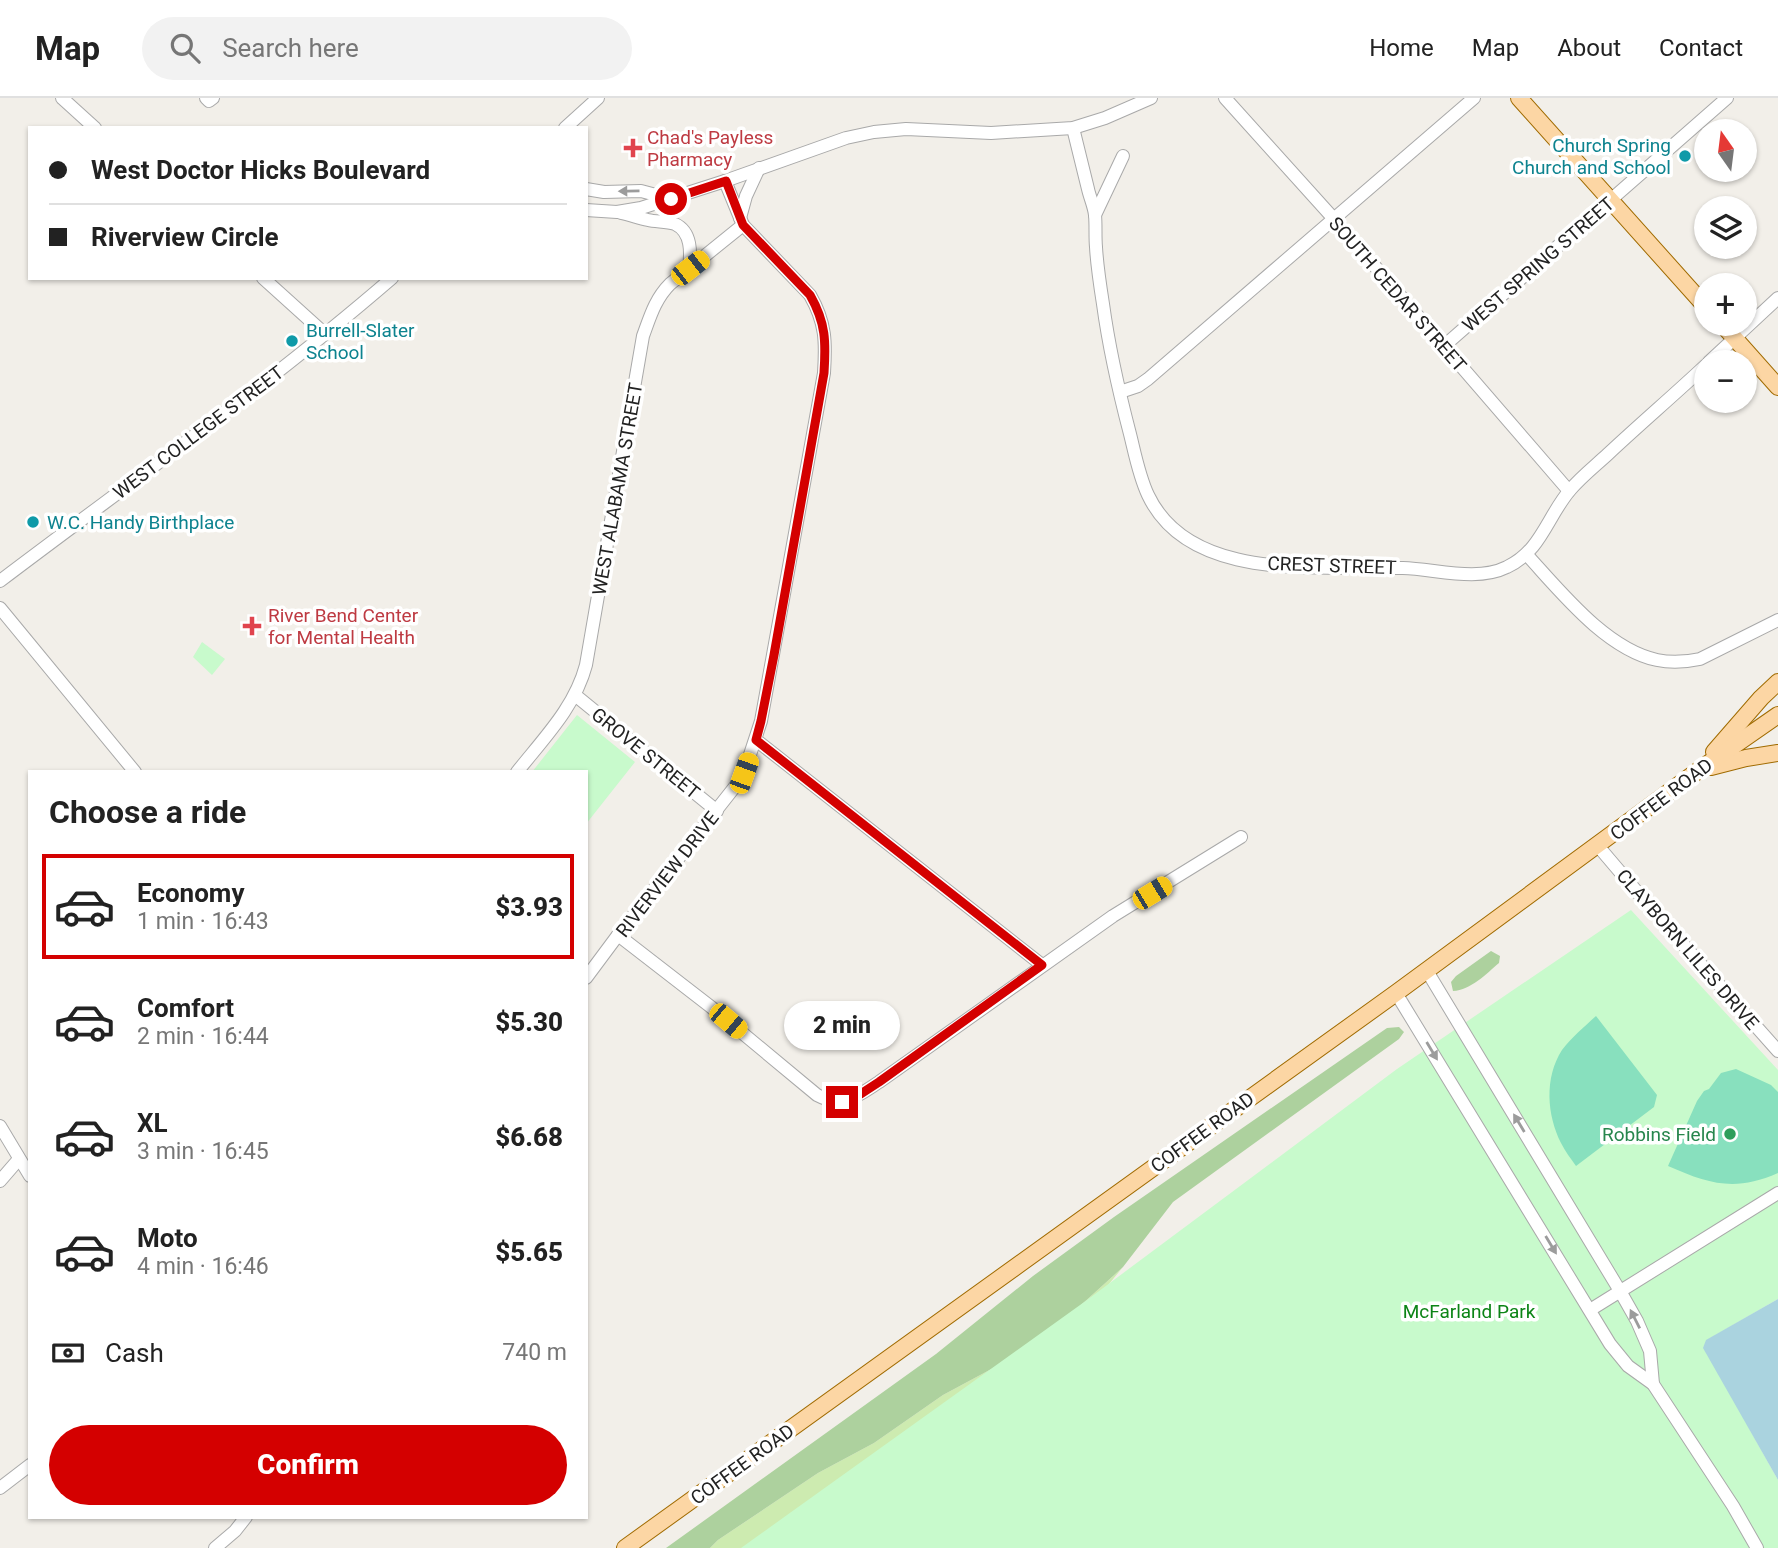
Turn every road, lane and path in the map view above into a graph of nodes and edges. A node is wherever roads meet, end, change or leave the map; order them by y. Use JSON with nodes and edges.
{"nodes":[{"id":1,"x":62,"y":98,"type":"edge"},
{"id":2,"x":598,"y":98,"type":"edge"},
{"id":3,"x":1151,"y":98,"type":"edge"},
{"id":4,"x":1226,"y":98,"type":"edge"},
{"id":5,"x":1474,"y":98,"type":"edge"},
{"id":6,"x":1519,"y":98,"type":"edge"},
{"id":7,"x":1727,"y":98,"type":"edge"},
{"id":8,"x":93,"y":126,"type":"edge"},
{"id":9,"x":567,"y":126,"type":"edge"},
{"id":10,"x":1073,"y":128,"type":"junction"},
{"id":11,"x":1123,"y":156,"type":"dead end"},
{"id":12,"x":760,"y":169,"type":"junction"},
{"id":13,"x":726,"y":181,"type":"junction"},
{"id":14,"x":588,"y":189,"type":"edge"},
{"id":15,"x":671,"y":199,"type":"junction"},
{"id":16,"x":1611,"y":200,"type":"junction"},
{"id":17,"x":588,"y":210,"type":"edge"},
{"id":18,"x":617,"y":212,"type":"junction"},
{"id":19,"x":1095,"y":215,"type":"junction"},
{"id":20,"x":1334,"y":219,"type":"junction"},
{"id":21,"x":741,"y":222,"type":"junction"},
{"id":22,"x":690,"y":268,"type":"junction"},
{"id":23,"x":265,"y":280,"type":"edge"},
{"id":24,"x":390,"y":280,"type":"edge"},
{"id":25,"x":1694,"y":293,"type":"edge"},
{"id":26,"x":1778,"y":298,"type":"edge"},
{"id":27,"x":325,"y":334,"type":"junction"},
{"id":28,"x":1732,"y":336,"type":"edge"},
{"id":29,"x":1735,"y":339,"type":"junction"},
{"id":30,"x":1444,"y":346,"type":"junction"},
{"id":31,"x":1723,"y":350,"type":"edge"},
{"id":32,"x":1694,"y":376,"type":"edge"},
{"id":33,"x":1778,"y":387,"type":"edge"},
{"id":34,"x":1120,"y":392,"type":"junction"},
{"id":35,"x":1569,"y":491,"type":"junction"},
{"id":36,"x":1527,"y":555,"type":"junction"},
{"id":37,"x":0,"y":581,"type":"edge"},
{"id":38,"x":0,"y":608,"type":"edge"},
{"id":39,"x":1778,"y":620,"type":"edge"},
{"id":40,"x":1778,"y":682,"type":"edge"},
{"id":41,"x":575,"y":695,"type":"junction"},
{"id":42,"x":1778,"y":715,"type":"edge"},
{"id":43,"x":756,"y":740,"type":"junction"},
{"id":44,"x":1778,"y":753,"type":"edge"},
{"id":45,"x":133,"y":770,"type":"edge"},
{"id":46,"x":519,"y":770,"type":"edge"},
{"id":47,"x":1699,"y":770,"type":"junction"},
{"id":48,"x":717,"y":811,"type":"junction"},
{"id":49,"x":1241,"y":837,"type":"dead end"},
{"id":50,"x":1598,"y":846,"type":"junction"},
{"id":51,"x":618,"y":935,"type":"junction"},
{"id":52,"x":1042,"y":965,"type":"junction"},
{"id":53,"x":1427,"y":971,"type":"junction"},
{"id":54,"x":588,"y":975,"type":"edge"},
{"id":55,"x":1396,"y":993,"type":"junction"},
{"id":56,"x":1778,"y":1051,"type":"edge"},
{"id":57,"x":0,"y":1126,"type":"edge"},
{"id":58,"x":19,"y":1159,"type":"junction"},
{"id":59,"x":28,"y":1173,"type":"edge"},
{"id":60,"x":0,"y":1181,"type":"edge"},
{"id":61,"x":1778,"y":1193,"type":"edge"},
{"id":62,"x":1620,"y":1291,"type":"junction"},
{"id":63,"x":1590,"y":1310,"type":"junction"},
{"id":64,"x":1653,"y":1384,"type":"junction"},
{"id":65,"x":28,"y":1467,"type":"edge"},
{"id":66,"x":0,"y":1488,"type":"edge"},
{"id":67,"x":244,"y":1519,"type":"edge"},
{"id":68,"x":215,"y":1548,"type":"edge"},
{"id":69,"x":625,"y":1548,"type":"edge"},
{"id":70,"x":1757,"y":1548,"type":"edge"}],
"edges":[{"from":1,"to":8,"type":"street"},
{"from":2,"to":9,"type":"street"},
{"from":3,"to":10,"type":"street"},
{"from":4,"to":20,"type":"street","name":"SOUTH CEDAR STREET"},
{"from":5,"to":20,"type":"street"},
{"from":6,"to":16,"type":"main road"},
{"from":7,"to":16,"type":"street","name":"WEST SPRING STREET"},
{"from":10,"to":12,"type":"street"},
{"from":10,"to":19,"type":"street","name":"CREST STREET"},
{"from":11,"to":19,"type":"street"},
{"from":12,"to":13,"type":"street"},
{"from":12,"to":21,"type":"street"},
{"from":13,"to":15,"type":"street"},
{"from":13,"to":21,"type":"street","name":"RIVERVIEW DRIVE"},
{"from":15,"to":14,"type":"street","one_way":true},
{"from":15,"to":18,"type":"street"},
{"from":16,"to":25,"type":"main road"},
{"from":16,"to":30,"type":"street","name":"WEST SPRING STREET"},
{"from":17,"to":18,"type":"street"},
{"from":18,"to":22,"type":"street"},
{"from":19,"to":34,"type":"street","name":"CREST STREET"},
{"from":20,"to":30,"type":"street","name":"SOUTH CEDAR STREET"},
{"from":20,"to":34,"type":"street"},
{"from":21,"to":22,"type":"street","name":"WEST ALABAMA STREET"},
{"from":21,"to":43,"type":"street","name":"RIVERVIEW DRIVE"},
{"from":22,"to":41,"type":"street","name":"WEST ALABAMA STREET"},
{"from":23,"to":27,"type":"street"},
{"from":24,"to":27,"type":"street","name":"WEST COLLEGE STREET"},
{"from":26,"to":29,"type":"street"},
{"from":27,"to":37,"type":"street","name":"WEST COLLEGE STREET"},
{"from":28,"to":29,"type":"main road"},
{"from":29,"to":31,"type":"street"},
{"from":29,"to":33,"type":"main road"},
{"from":30,"to":35,"type":"street","name":"SOUTH CEDAR STREET"},
{"from":32,"to":35,"type":"street"},
{"from":34,"to":36,"type":"street","name":"CREST STREET"},
{"from":35,"to":36,"type":"street"},
{"from":36,"to":39,"type":"street"},
{"from":38,"to":45,"type":"street"},
{"from":40,"to":47,"type":"main road"},
{"from":41,"to":46,"type":"street","name":"WEST ALABAMA STREET"},
{"from":41,"to":48,"type":"street","name":"GROVE STREET"},
{"from":42,"to":47,"type":"main road","name":"COFFEE ROAD"},
{"from":43,"to":48,"type":"street","name":"RIVERVIEW DRIVE"},
{"from":43,"to":52,"type":"street"},
{"from":44,"to":47,"type":"main road"},
{"from":47,"to":50,"type":"main road","name":"COFFEE ROAD"},
{"from":48,"to":51,"type":"street","name":"RIVERVIEW DRIVE"},
{"from":49,"to":52,"type":"street"},
{"from":50,"to":53,"type":"main road","name":"COFFEE ROAD"},
{"from":50,"to":56,"type":"street","name":"CLAYBORN LILES DRIVE"},
{"from":51,"to":52,"type":"street"},
{"from":51,"to":54,"type":"street","name":"RIVERVIEW DRIVE"},
{"from":53,"to":55,"type":"main road","name":"COFFEE ROAD"},
{"from":62,"to":53,"type":"street","one_way":true},
{"from":55,"to":63,"type":"street","one_way":true},
{"from":55,"to":69,"type":"main road","name":"COFFEE ROAD"},
{"from":57,"to":58,"type":"street"},
{"from":58,"to":59,"type":"street"},
{"from":58,"to":60,"type":"street"},
{"from":61,"to":62,"type":"street"},
{"from":62,"to":63,"type":"street"},
{"from":64,"to":62,"type":"street","one_way":true},
{"from":63,"to":64,"type":"street"},
{"from":64,"to":70,"type":"street"},
{"from":65,"to":66,"type":"street"},
{"from":67,"to":68,"type":"street"}]}
